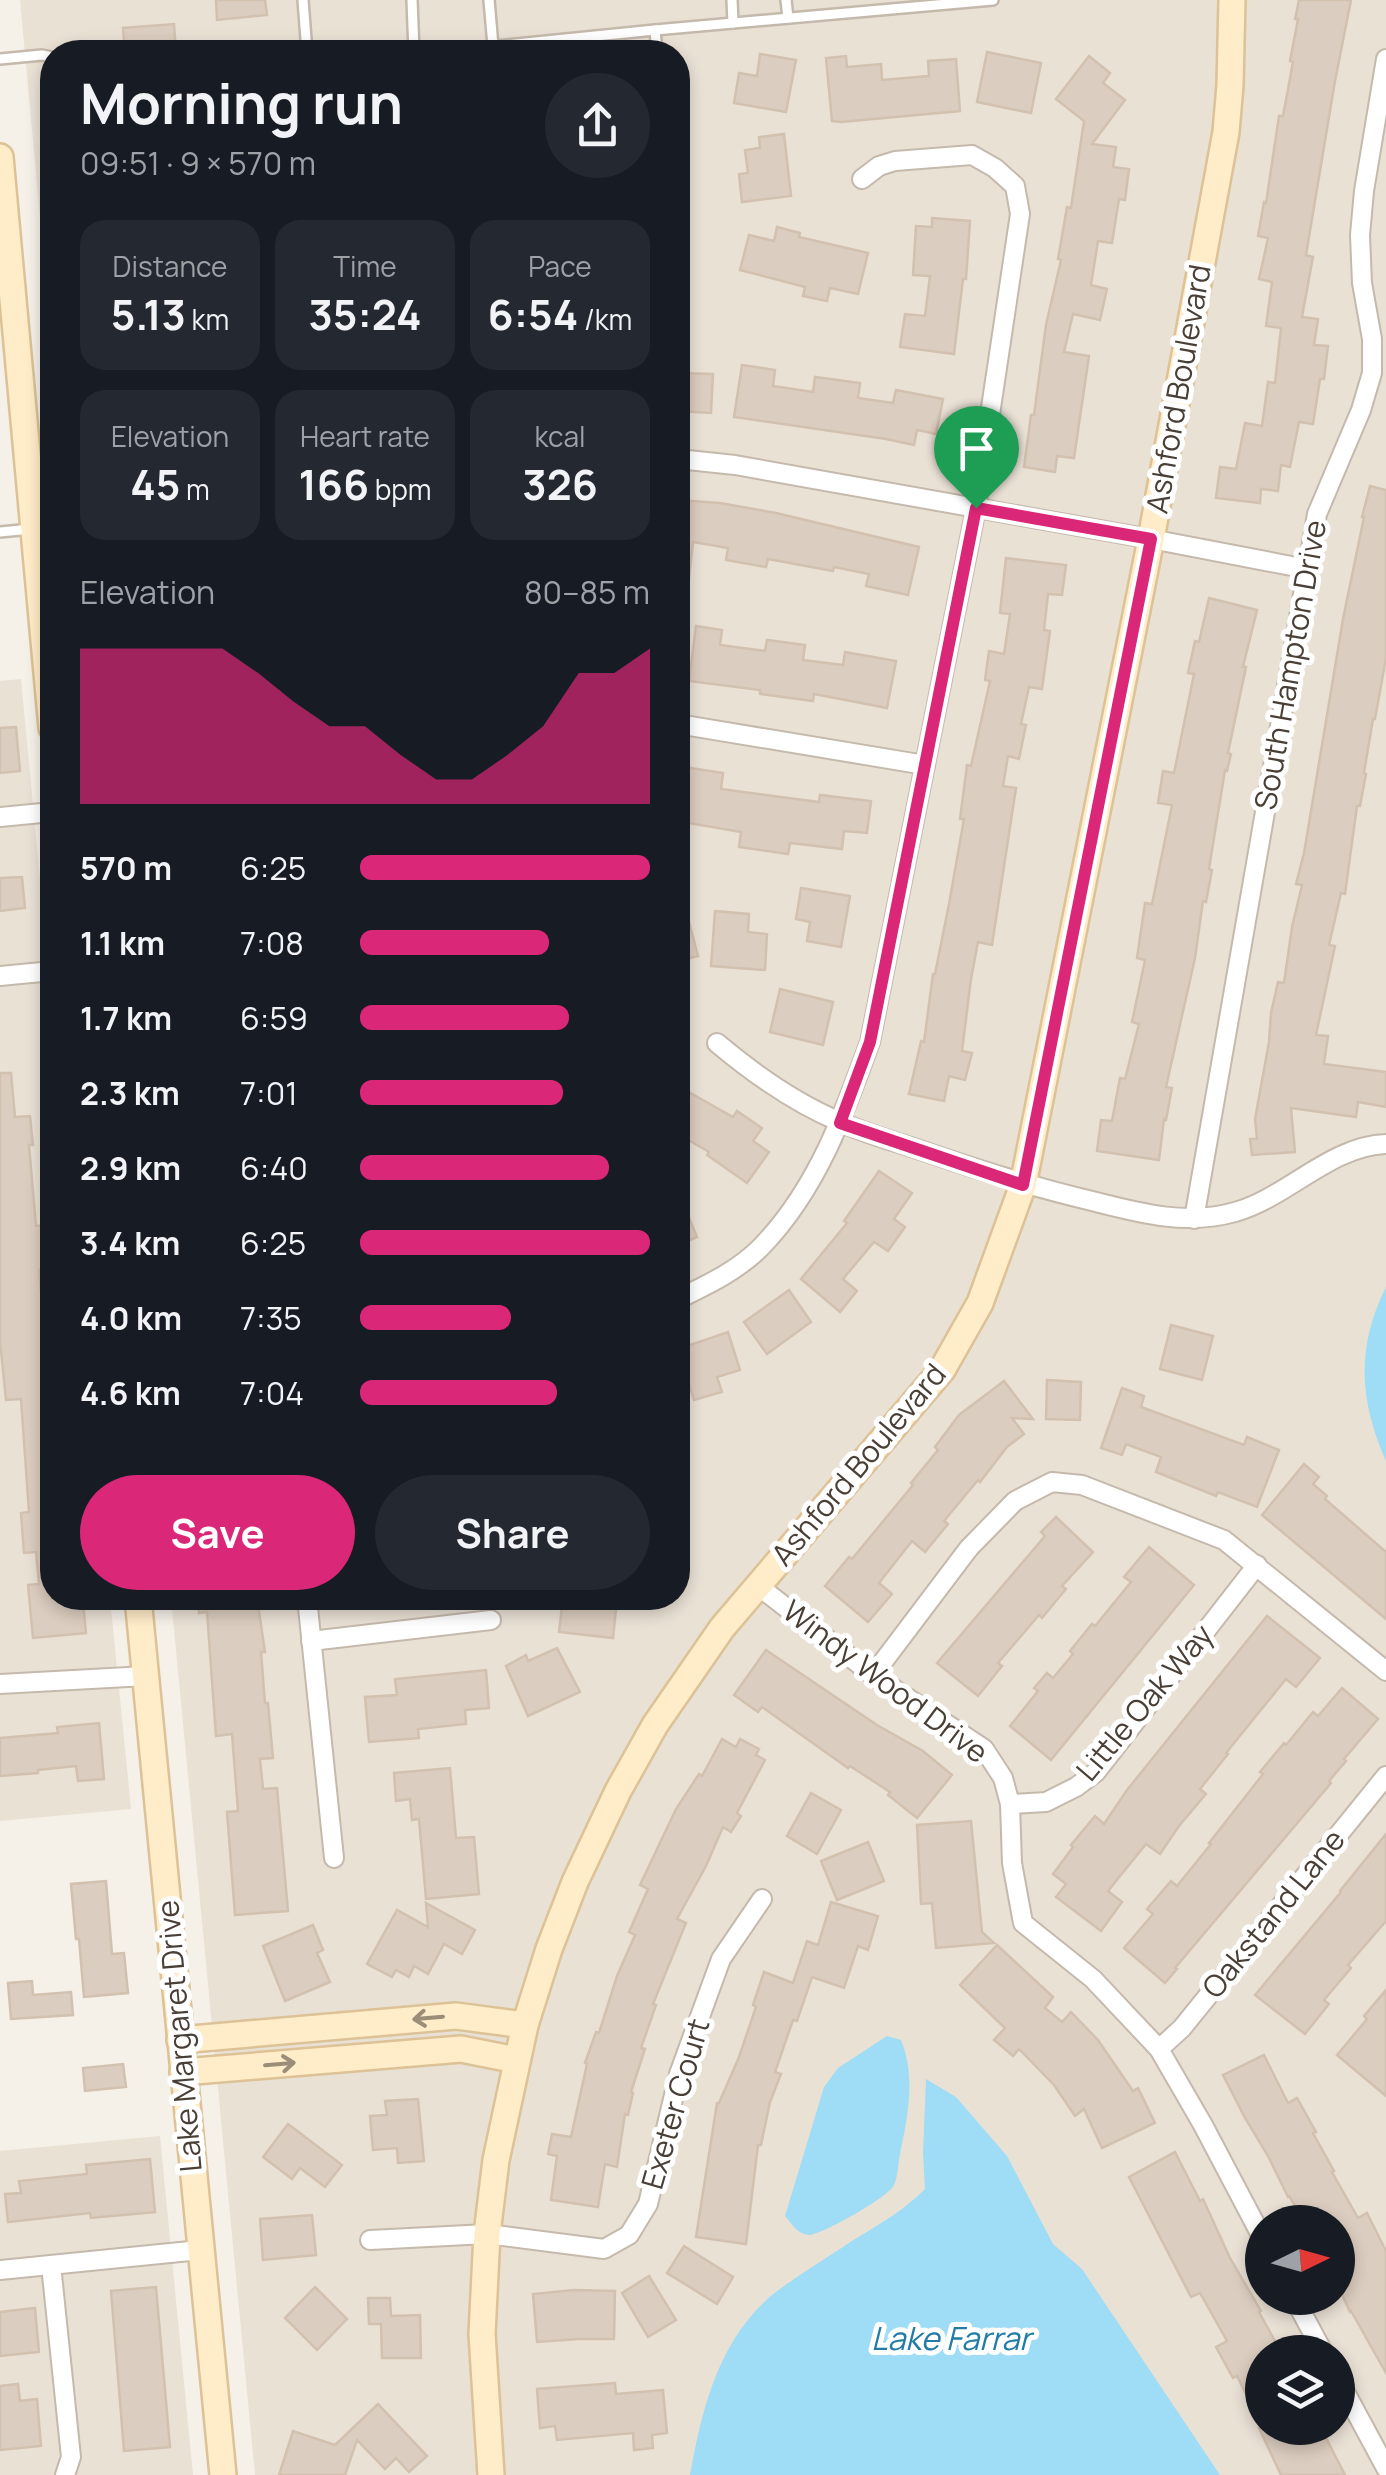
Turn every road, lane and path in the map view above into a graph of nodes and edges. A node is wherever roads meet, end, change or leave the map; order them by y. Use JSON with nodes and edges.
{"nodes":[{"id":1,"x":302,"y":0,"type":"edge"},
{"id":2,"x":412,"y":0,"type":"edge"},
{"id":3,"x":489,"y":0,"type":"edge"},
{"id":4,"x":732,"y":0,"type":"edge"},
{"id":5,"x":786,"y":0,"type":"edge"},
{"id":6,"x":993,"y":0,"type":"edge"},
{"id":7,"x":1232,"y":0,"type":"edge"},
{"id":8,"x":928,"y":3,"type":"edge"},
{"id":9,"x":788,"y":18,"type":"junction"},
{"id":10,"x":733,"y":23,"type":"junction"},
{"id":11,"x":655,"y":30,"type":"junction"},
{"id":12,"x":306,"y":40,"type":"edge"},
{"id":13,"x":414,"y":40,"type":"edge"},
{"id":14,"x":492,"y":40,"type":"edge"},
{"id":15,"x":554,"y":40,"type":"edge"},
{"id":16,"x":656,"y":40,"type":"edge"},
{"id":17,"x":40,"y":55,"type":"edge"},
{"id":18,"x":0,"y":59,"type":"edge"},
{"id":19,"x":1386,"y":59,"type":"edge"},
{"id":20,"x":0,"y":157,"type":"edge"},
{"id":21,"x":862,"y":179,"type":"dead end"},
{"id":22,"x":10,"y":368,"type":"edge"},
{"id":23,"x":690,"y":460,"type":"edge"},
{"id":24,"x":976,"y":508,"type":"junction"},
{"id":25,"x":34,"y":529,"type":"junction"},
{"id":26,"x":0,"y":532,"type":"edge"},
{"id":27,"x":1151,"y":539,"type":"junction"},
{"id":28,"x":1307,"y":569,"type":"junction"},
{"id":29,"x":40,"y":595,"type":"edge"},
{"id":30,"x":690,"y":726,"type":"edge"},
{"id":31,"x":925,"y":766,"type":"junction"},
{"id":32,"x":40,"y":813,"type":"edge"},
{"id":33,"x":0,"y":817,"type":"edge"},
{"id":34,"x":40,"y":972,"type":"edge"},
{"id":35,"x":0,"y":976,"type":"edge"},
{"id":36,"x":717,"y":1043,"type":"dead end"},
{"id":37,"x":840,"y":1123,"type":"junction"},
{"id":38,"x":1386,"y":1144,"type":"edge"},
{"id":39,"x":1023,"y":1185,"type":"junction"},
{"id":40,"x":1194,"y":1219,"type":"junction"},
{"id":41,"x":690,"y":1294,"type":"edge"},
{"id":42,"x":1257,"y":1565,"type":"junction"},
{"id":43,"x":758,"y":1585,"type":"junction"},
{"id":44,"x":139,"y":1610,"type":"edge"},
{"id":45,"x":308,"y":1610,"type":"edge"},
{"id":46,"x":491,"y":1620,"type":"dead end"},
{"id":47,"x":311,"y":1640,"type":"junction"},
{"id":48,"x":1386,"y":1671,"type":"edge"},
{"id":49,"x":872,"y":1675,"type":"junction"},
{"id":50,"x":146,"y":1676,"type":"junction"},
{"id":51,"x":0,"y":1684,"type":"edge"},
{"id":52,"x":1386,"y":1776,"type":"edge"},
{"id":53,"x":1010,"y":1804,"type":"junction"},
{"id":54,"x":334,"y":1858,"type":"dead end"},
{"id":55,"x":762,"y":1899,"type":"dead end"},
{"id":56,"x":525,"y":2025,"type":"junction"},
{"id":57,"x":180,"y":2040,"type":"junction"},
{"id":58,"x":1160,"y":2049,"type":"junction"},
{"id":59,"x":516,"y":2060,"type":"junction"},
{"id":60,"x":183,"y":2072,"type":"junction"},
{"id":61,"x":1245,"y":2206,"type":"edge"},
{"id":62,"x":487,"y":2234,"type":"junction"},
{"id":63,"x":370,"y":2240,"type":"dead end"},
{"id":64,"x":200,"y":2250,"type":"junction"},
{"id":65,"x":50,"y":2265,"type":"junction"},
{"id":66,"x":0,"y":2270,"type":"edge"},
{"id":67,"x":1355,"y":2411,"type":"edge"},
{"id":68,"x":1386,"y":2468,"type":"edge"},
{"id":69,"x":64,"y":2475,"type":"edge"},
{"id":70,"x":223,"y":2475,"type":"edge"},
{"id":71,"x":491,"y":2475,"type":"edge"}],
"edges":[{"from":1,"to":12,"type":"lane"},
{"from":2,"to":13,"type":"lane"},
{"from":3,"to":14,"type":"lane"},
{"from":4,"to":10,"type":"lane"},
{"from":5,"to":9,"type":"lane"},
{"from":6,"to":8,"type":"lane"},
{"from":7,"to":27,"type":"street","name":"Ashford Boulevard"},
{"from":8,"to":9,"type":"lane"},
{"from":9,"to":10,"type":"lane"},
{"from":10,"to":11,"type":"lane"},
{"from":11,"to":15,"type":"lane"},
{"from":11,"to":16,"type":"lane"},
{"from":17,"to":18,"type":"lane"},
{"from":19,"to":28,"type":"street","name":"South Hampton Drive"},
{"from":20,"to":22,"type":"street"},
{"from":21,"to":24,"type":"street"},
{"from":22,"to":25,"type":"street"},
{"from":23,"to":24,"type":"street"},
{"from":24,"to":27,"type":"street"},
{"from":24,"to":31,"type":"street"},
{"from":25,"to":26,"type":"lane"},
{"from":25,"to":29,"type":"street"},
{"from":27,"to":28,"type":"street"},
{"from":27,"to":39,"type":"street","name":"Ashford Boulevard"},
{"from":28,"to":40,"type":"street","name":"South Hampton Drive"},
{"from":30,"to":31,"type":"street"},
{"from":31,"to":37,"type":"street"},
{"from":32,"to":33,"type":"street"},
{"from":34,"to":35,"type":"street"},
{"from":36,"to":37,"type":"street"},
{"from":37,"to":39,"type":"street"},
{"from":37,"to":41,"type":"street"},
{"from":38,"to":40,"type":"street"},
{"from":39,"to":40,"type":"street"},
{"from":39,"to":43,"type":"street","name":"Ashford Boulevard"},
{"from":42,"to":48,"type":"street"},
{"from":42,"to":49,"type":"street"},
{"from":42,"to":53,"type":"street","name":"Little Oak Way"},
{"from":43,"to":49,"type":"street","name":"Windy Wood Drive"},
{"from":43,"to":56,"type":"street","name":"Ashford Boulevard"},
{"from":44,"to":50,"type":"street","name":"Lake Margaret Drive"},
{"from":45,"to":47,"type":"street"},
{"from":46,"to":47,"type":"street"},
{"from":47,"to":54,"type":"street"},
{"from":49,"to":53,"type":"street","name":"Windy Wood Drive"},
{"from":50,"to":51,"type":"street"},
{"from":50,"to":57,"type":"street","name":"Lake Margaret Drive"},
{"from":52,"to":58,"type":"street","name":"Oakstand Lane"},
{"from":53,"to":58,"type":"street","name":"Windy Wood Drive"},
{"from":55,"to":62,"type":"street","name":"Exeter Court"},
{"from":56,"to":57,"type":"street","one_way":true},
{"from":56,"to":59,"type":"street","name":"Ashford Boulevard"},
{"from":57,"to":60,"type":"street","name":"Lake Margaret Drive"},
{"from":58,"to":61,"type":"street","name":"Windy Wood Drive"},
{"from":60,"to":59,"type":"street","one_way":true},
{"from":59,"to":62,"type":"street","name":"Ashford Boulevard"},
{"from":60,"to":64,"type":"street","name":"Lake Margaret Drive"},
{"from":62,"to":63,"type":"street","name":"Exeter Court"},
{"from":62,"to":71,"type":"street","name":"Ashford Boulevard"},
{"from":64,"to":65,"type":"street"},
{"from":64,"to":70,"type":"street","name":"Lake Margaret Drive"},
{"from":65,"to":66,"type":"street"},
{"from":65,"to":69,"type":"street"},
{"from":67,"to":68,"type":"street"}]}
